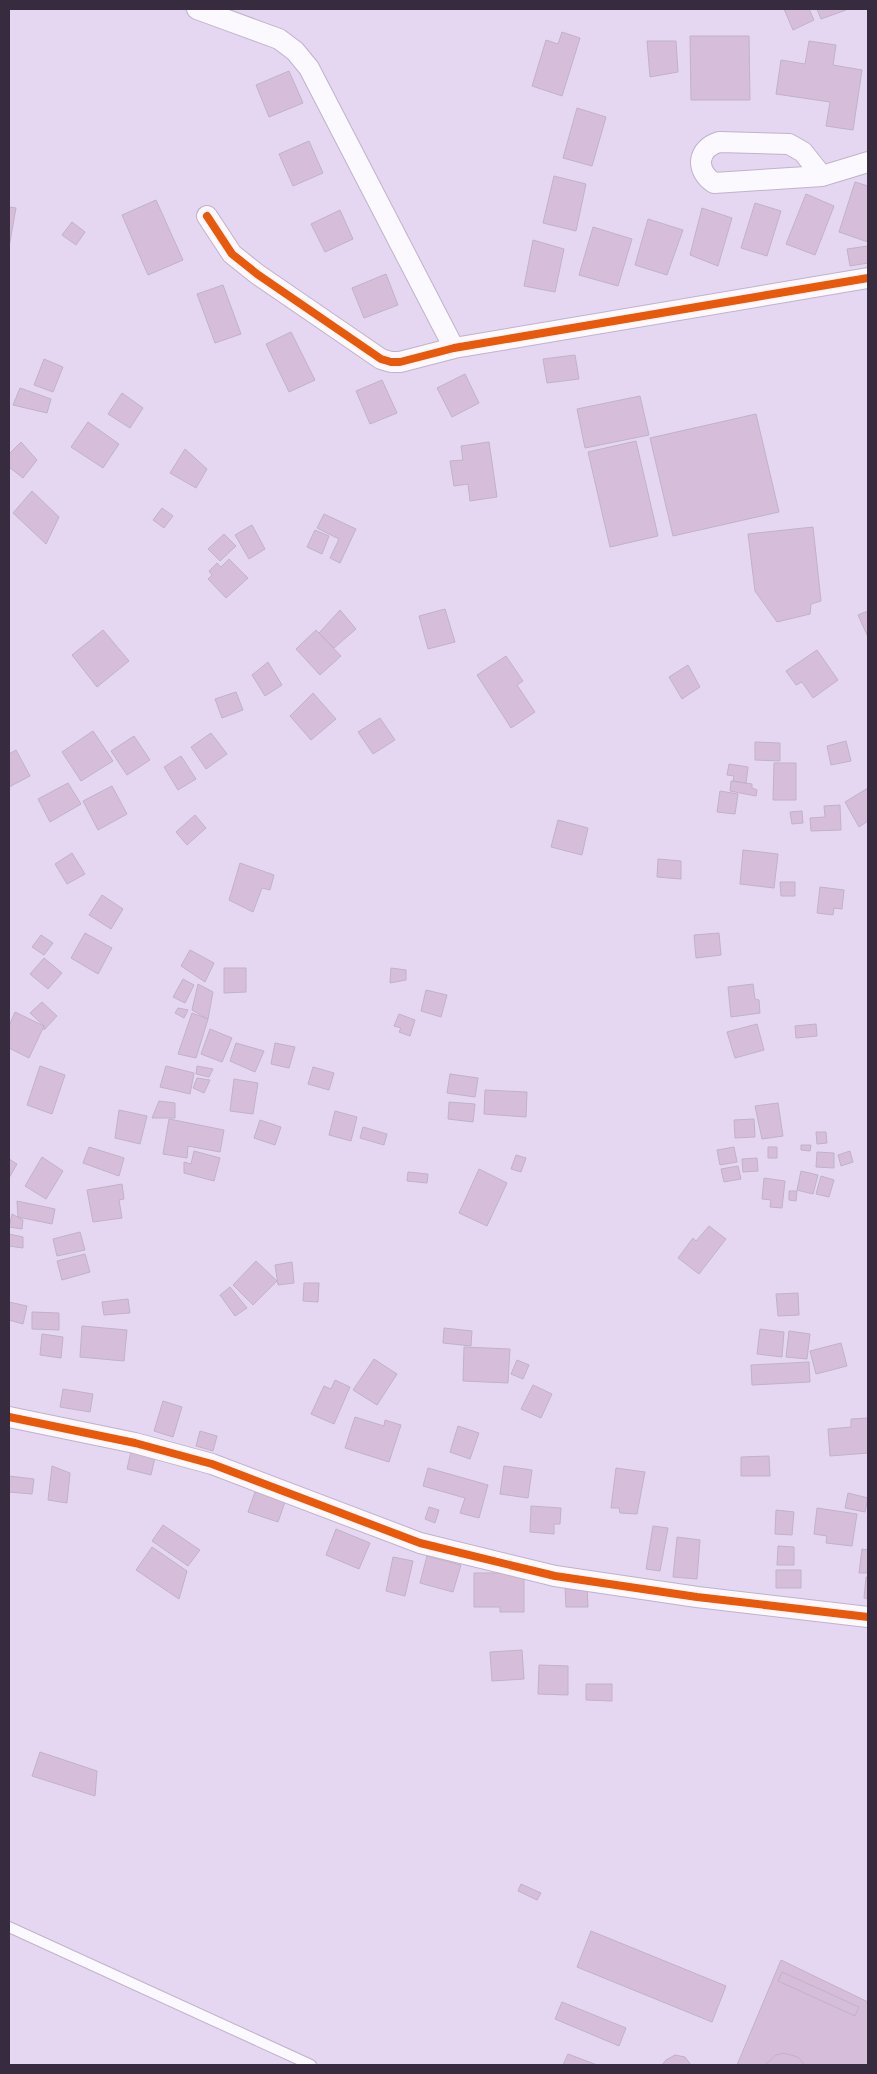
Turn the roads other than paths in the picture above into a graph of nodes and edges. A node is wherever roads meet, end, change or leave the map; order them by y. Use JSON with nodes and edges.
{"nodes":[{"id":1,"x":197,"y":9,"type":"edge"},
{"id":2,"x":868,"y":162,"type":"edge"},
{"id":3,"x":822,"y":176,"type":"junction"},
{"id":4,"x":207,"y":216,"type":"dead end"},
{"id":5,"x":868,"y":278,"type":"edge"},
{"id":6,"x":454,"y":348,"type":"junction"},
{"id":7,"x":9,"y":1416,"type":"edge"},
{"id":8,"x":868,"y":1617,"type":"edge"},
{"id":9,"x":9,"y":1927,"type":"edge"},
{"id":10,"x":311,"y":2065,"type":"edge"}],
"edges":[{"from":1,"to":6,"type":"street"},
{"from":2,"to":3,"type":"street"},
{"from":3,"to":3,"type":"street"},
{"from":4,"to":6,"type":"street"},
{"from":5,"to":6,"type":"street"},
{"from":7,"to":8,"type":"street"},
{"from":9,"to":10,"type":"lane"}]}
